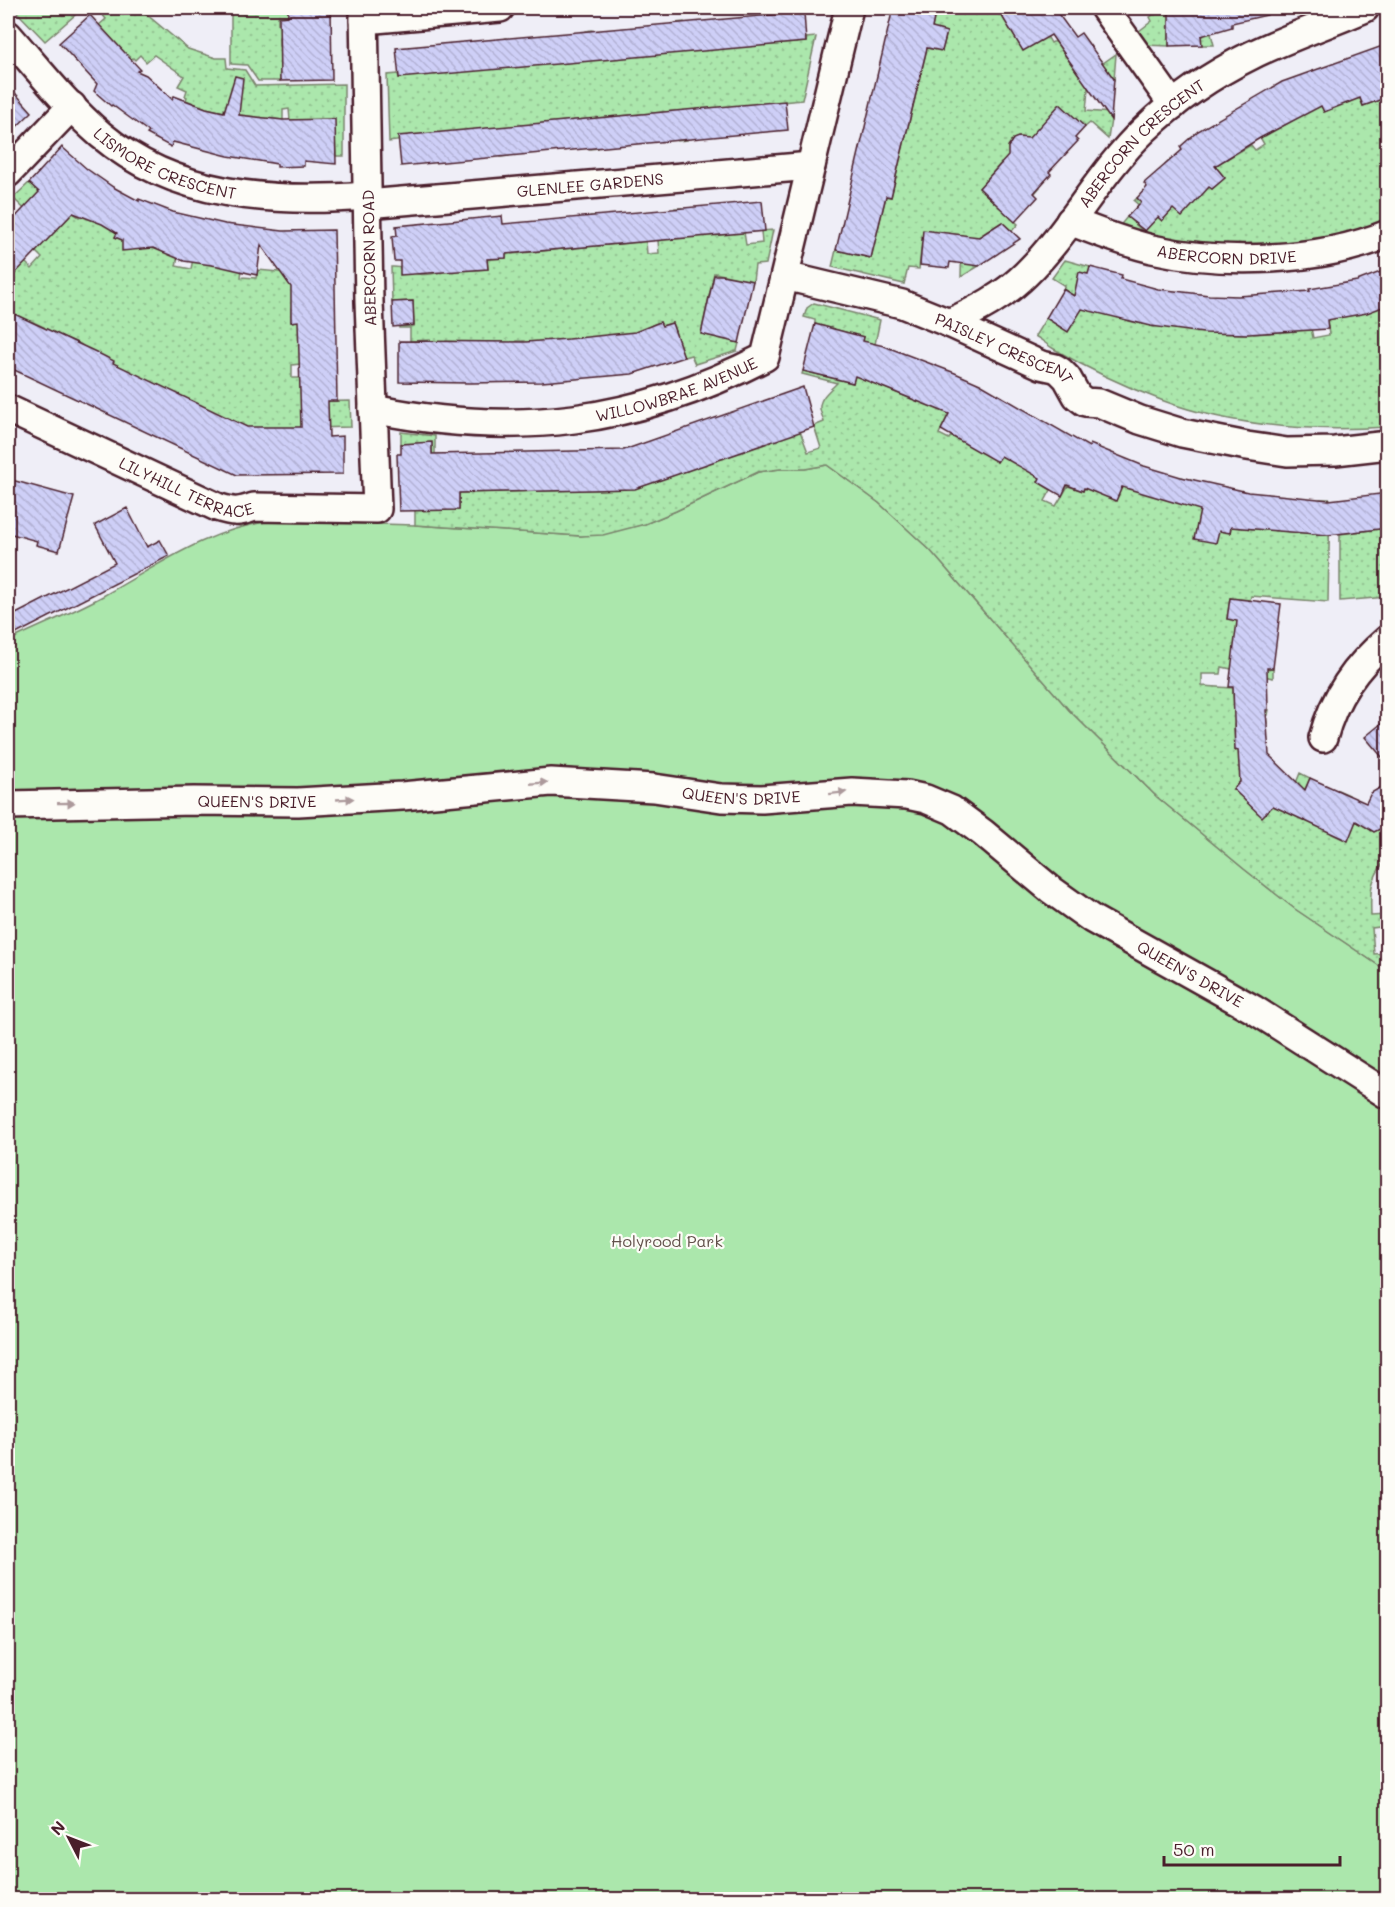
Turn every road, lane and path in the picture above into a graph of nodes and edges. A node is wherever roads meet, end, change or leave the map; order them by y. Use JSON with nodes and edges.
{"nodes":[{"id":1,"x":500,"y":8,"type":"edge"},
{"id":2,"x":849,"y":8,"type":"edge"},
{"id":3,"x":1104,"y":8,"type":"edge"},
{"id":4,"x":1365,"y":8,"type":"edge"},
{"id":5,"x":364,"y":14,"type":"edge"},
{"id":6,"x":8,"y":35,"type":"edge"},
{"id":7,"x":1173,"y":105,"type":"junction"},
{"id":8,"x":72,"y":106,"type":"junction"},
{"id":9,"x":811,"y":166,"type":"junction"},
{"id":10,"x":8,"y":172,"type":"edge"},
{"id":11,"x":367,"y":200,"type":"junction"},
{"id":12,"x":1070,"y":221,"type":"junction"},
{"id":13,"x":1388,"y":234,"type":"edge"},
{"id":14,"x":786,"y":276,"type":"junction"},
{"id":15,"x":949,"y":323,"type":"junction"},
{"id":16,"x":8,"y":409,"type":"edge"},
{"id":17,"x":374,"y":409,"type":"junction"},
{"id":18,"x":1388,"y":445,"type":"edge"},
{"id":19,"x":378,"y":509,"type":"joint"},
{"id":20,"x":1388,"y":639,"type":"edge"},
{"id":21,"x":1323,"y":738,"type":"dead end"},
{"id":22,"x":8,"y":805,"type":"edge"},
{"id":23,"x":1388,"y":1095,"type":"edge"}],
"edges":[{"from":1,"to":5,"type":"street"},
{"from":2,"to":9,"type":"street","name":"WILLOWBRAE AVENUE"},
{"from":3,"to":7,"type":"street"},
{"from":4,"to":7,"type":"street","name":"ABERCORN CRESCENT"},
{"from":5,"to":11,"type":"street","name":"ABERCORN ROAD"},
{"from":6,"to":8,"type":"street","name":"LISMORE CRESCENT"},
{"from":7,"to":12,"type":"street","name":"ABERCORN CRESCENT"},
{"from":8,"to":10,"type":"street"},
{"from":8,"to":11,"type":"street","name":"LISMORE CRESCENT"},
{"from":9,"to":11,"type":"street","name":"GLENLEE GARDENS"},
{"from":9,"to":14,"type":"street","name":"WILLOWBRAE AVENUE"},
{"from":11,"to":17,"type":"street","name":"ABERCORN ROAD"},
{"from":12,"to":13,"type":"street","name":"ABERCORN DRIVE"},
{"from":12,"to":15,"type":"street","name":"ABERCORN CRESCENT"},
{"from":14,"to":15,"type":"street","name":"PAISLEY CRESCENT"},
{"from":14,"to":17,"type":"street","name":"WILLOWBRAE AVENUE"},
{"from":15,"to":18,"type":"street","name":"PAISLEY CRESCENT"},
{"from":16,"to":19,"type":"street","name":"LILYHILL TERRACE"},
{"from":17,"to":19,"type":"street","name":"ABERCORN ROAD"},
{"from":20,"to":21,"type":"street"},
{"from":22,"to":23,"type":"street","name":"QUEEN'S DRIVE","one_way":true}]}
